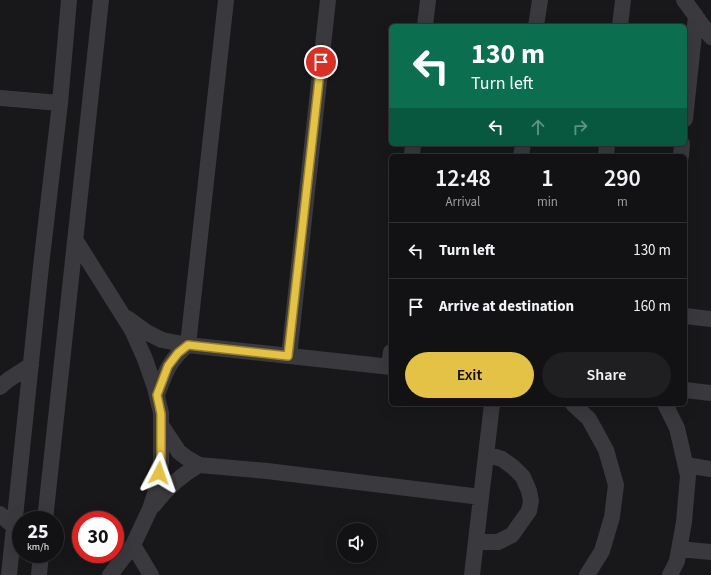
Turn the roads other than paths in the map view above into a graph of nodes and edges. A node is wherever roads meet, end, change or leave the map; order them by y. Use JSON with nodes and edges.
{"nodes":[{"id":1,"x":69,"y":0,"type":"edge"},
{"id":2,"x":101,"y":0,"type":"edge"},
{"id":3,"x":226,"y":0,"type":"edge"},
{"id":4,"x":328,"y":0,"type":"edge"},
{"id":5,"x":428,"y":0,"type":"edge"},
{"id":6,"x":540,"y":0,"type":"edge"},
{"id":7,"x":622,"y":0,"type":"edge"},
{"id":8,"x":684,"y":0,"type":"edge"},
{"id":9,"x":696,"y":16,"type":"junction"},
{"id":10,"x":425,"y":24,"type":"edge"},
{"id":11,"x":536,"y":24,"type":"edge"},
{"id":12,"x":620,"y":24,"type":"edge"},
{"id":13,"x":711,"y":37,"type":"edge"},
{"id":14,"x":0,"y":98,"type":"edge"},
{"id":15,"x":687,"y":100,"type":"edge"},
{"id":16,"x":60,"y":103,"type":"junction"},
{"id":17,"x":76,"y":241,"type":"junction"},
{"id":18,"x":120,"y":312,"type":"junction"},
{"id":19,"x":687,"y":316,"type":"edge"},
{"id":20,"x":711,"y":319,"type":"edge"},
{"id":21,"x":188,"y":345,"type":"junction"},
{"id":22,"x":288,"y":356,"type":"junction"},
{"id":23,"x":389,"y":362,"type":"edge"},
{"id":24,"x":31,"y":365,"type":"junction"},
{"id":25,"x":0,"y":387,"type":"edge"},
{"id":26,"x":687,"y":390,"type":"edge"},
{"id":27,"x":711,"y":394,"type":"edge"},
{"id":28,"x":157,"y":395,"type":"junction"},
{"id":29,"x":492,"y":406,"type":"edge"},
{"id":30,"x":575,"y":406,"type":"edge"},
{"id":31,"x":666,"y":406,"type":"edge"},
{"id":32,"x":161,"y":425,"type":"junction"},
{"id":33,"x":486,"y":454,"type":"junction"},
{"id":34,"x":199,"y":465,"type":"junction"},
{"id":35,"x":686,"y":465,"type":"junction"},
{"id":36,"x":711,"y":469,"type":"edge"},
{"id":37,"x":481,"y":497,"type":"junction"},
{"id":38,"x":150,"y":509,"type":"junction"},
{"id":39,"x":16,"y":511,"type":"edge"},
{"id":40,"x":46,"y":511,"type":"edge"},
{"id":41,"x":0,"y":514,"type":"edge"},
{"id":42,"x":12,"y":525,"type":"edge"},
{"id":43,"x":476,"y":542,"type":"junction"},
{"id":44,"x":132,"y":545,"type":"junction"},
{"id":45,"x":12,"y":546,"type":"edge"},
{"id":46,"x":679,"y":548,"type":"junction"},
{"id":47,"x":711,"y":552,"type":"edge"},
{"id":48,"x":40,"y":563,"type":"edge"},
{"id":49,"x":9,"y":575,"type":"edge"},
{"id":50,"x":39,"y":575,"type":"edge"},
{"id":51,"x":110,"y":575,"type":"edge"},
{"id":52,"x":150,"y":575,"type":"edge"},
{"id":53,"x":472,"y":575,"type":"edge"},
{"id":54,"x":587,"y":575,"type":"edge"},
{"id":55,"x":670,"y":575,"type":"edge"}],
"edges":[{"from":1,"to":16,"type":"street"},
{"from":2,"to":17,"type":"street"},
{"from":3,"to":21,"type":"street"},
{"from":4,"to":22,"type":"street"},
{"from":5,"to":10,"type":"street"},
{"from":6,"to":11,"type":"street"},
{"from":7,"to":12,"type":"street"},
{"from":8,"to":9,"type":"street"},
{"from":9,"to":13,"type":"street"},
{"from":9,"to":15,"type":"street"},
{"from":14,"to":16,"type":"street"},
{"from":16,"to":24,"type":"street"},
{"from":17,"to":18,"type":"street"},
{"from":17,"to":40,"type":"street"},
{"from":18,"to":21,"type":"street"},
{"from":18,"to":28,"type":"street"},
{"from":19,"to":20,"type":"street"},
{"from":21,"to":22,"type":"street"},
{"from":21,"to":28,"type":"street"},
{"from":22,"to":23,"type":"street"},
{"from":24,"to":25,"type":"street"},
{"from":24,"to":39,"type":"street"},
{"from":26,"to":27,"type":"street"},
{"from":28,"to":32,"type":"street"},
{"from":29,"to":33,"type":"street"},
{"from":30,"to":54,"type":"street"},
{"from":31,"to":35,"type":"street"},
{"from":32,"to":34,"type":"street"},
{"from":32,"to":38,"type":"street"},
{"from":33,"to":37,"type":"street"},
{"from":33,"to":43,"type":"street"},
{"from":34,"to":37,"type":"street"},
{"from":34,"to":38,"type":"street"},
{"from":35,"to":36,"type":"street"},
{"from":35,"to":46,"type":"street"},
{"from":37,"to":43,"type":"street"},
{"from":38,"to":44,"type":"street"},
{"from":41,"to":42,"type":"street"},
{"from":43,"to":53,"type":"street"},
{"from":44,"to":51,"type":"street"},
{"from":44,"to":52,"type":"street"},
{"from":45,"to":49,"type":"street"},
{"from":46,"to":47,"type":"street"},
{"from":46,"to":55,"type":"street"},
{"from":48,"to":50,"type":"street"}]}
